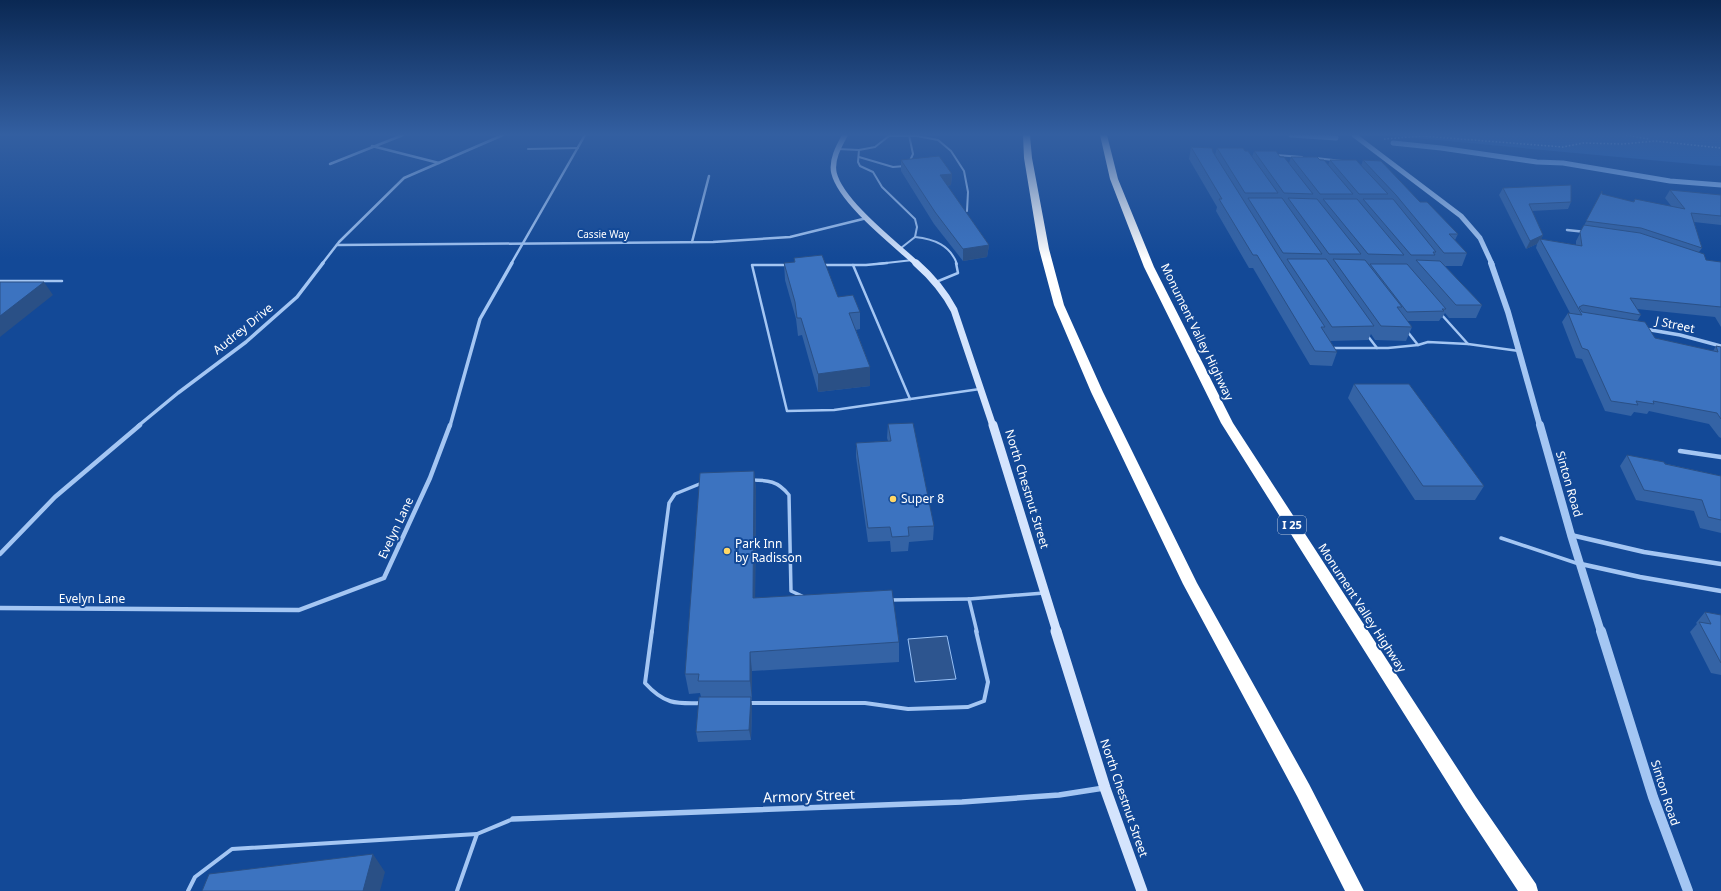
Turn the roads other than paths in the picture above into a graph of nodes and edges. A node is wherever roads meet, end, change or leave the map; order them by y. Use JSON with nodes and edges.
{"nodes":[{"id":1,"x":708,"y":176,"type":"dead end"},
{"id":2,"x":407,"y":177,"type":"edge"},
{"id":3,"x":562,"y":177,"type":"edge"},
{"id":4,"x":836,"y":177,"type":"edge"},
{"id":5,"x":876,"y":177,"type":"edge"},
{"id":6,"x":965,"y":177,"type":"edge"},
{"id":7,"x":1031,"y":177,"type":"edge"},
{"id":8,"x":1113,"y":177,"type":"edge"},
{"id":9,"x":1410,"y":177,"type":"edge"},
{"id":10,"x":967,"y":211,"type":"edge"},
{"id":11,"x":867,"y":218,"type":"junction"},
{"id":12,"x":1567,"y":230,"type":"dead end"},
{"id":13,"x":1590,"y":233,"type":"edge"},
{"id":14,"x":915,"y":237,"type":"junction"},
{"id":15,"x":692,"y":242,"type":"junction"},
{"id":16,"x":524,"y":243,"type":"junction"},
{"id":17,"x":337,"y":245,"type":"junction"},
{"id":18,"x":900,"y":248,"type":"junction"},
{"id":19,"x":914,"y":260,"type":"junction"},
{"id":20,"x":791,"y":265,"type":"edge"},
{"id":21,"x":814,"y":265,"type":"edge"},
{"id":22,"x":853,"y":265,"type":"junction"},
{"id":23,"x":0,"y":281,"type":"edge"},
{"id":24,"x":62,"y":281,"type":"dead end"},
{"id":25,"x":936,"y":282,"type":"junction"},
{"id":26,"x":1439,"y":311,"type":"edge"},
{"id":27,"x":1404,"y":326,"type":"edge"},
{"id":28,"x":1363,"y":329,"type":"edge"},
{"id":29,"x":1643,"y":329,"type":"edge"},
{"id":30,"x":1468,"y":344,"type":"junction"},
{"id":31,"x":1418,"y":345,"type":"junction"},
{"id":32,"x":1721,"y":346,"type":"edge"},
{"id":33,"x":1331,"y":347,"type":"edge"},
{"id":34,"x":1377,"y":348,"type":"junction"},
{"id":35,"x":1519,"y":351,"type":"junction"},
{"id":36,"x":982,"y":388,"type":"junction"},
{"id":37,"x":910,"y":399,"type":"junction"},
{"id":38,"x":1680,"y":451,"type":"dead end"},
{"id":39,"x":1721,"y":457,"type":"edge"},
{"id":40,"x":746,"y":480,"type":"edge"},
{"id":41,"x":709,"y":482,"type":"edge"},
{"id":42,"x":1571,"y":535,"type":"junction"},
{"id":43,"x":1501,"y":538,"type":"dead end"},
{"id":44,"x":0,"y":554,"type":"edge"},
{"id":45,"x":1580,"y":564,"type":"junction"},
{"id":46,"x":1721,"y":564,"type":"edge"},
{"id":47,"x":1721,"y":590,"type":"edge"},
{"id":48,"x":1044,"y":593,"type":"junction"},
{"id":49,"x":810,"y":598,"type":"edge"},
{"id":50,"x":969,"y":599,"type":"junction"},
{"id":51,"x":881,"y":600,"type":"edge"},
{"id":52,"x":0,"y":608,"type":"edge"},
{"id":53,"x":710,"y":703,"type":"edge"},
{"id":54,"x":740,"y":703,"type":"edge"},
{"id":55,"x":1105,"y":788,"type":"junction"},
{"id":56,"x":513,"y":818,"type":"joint"},
{"id":57,"x":477,"y":834,"type":"junction"},
{"id":58,"x":188,"y":891,"type":"edge"},
{"id":59,"x":457,"y":891,"type":"edge"},
{"id":60,"x":1142,"y":891,"type":"edge"},
{"id":61,"x":1356,"y":891,"type":"edge"},
{"id":62,"x":1529,"y":891,"type":"edge"},
{"id":63,"x":1688,"y":891,"type":"edge"}],
"edges":[{"from":1,"to":15,"type":"street"},
{"from":2,"to":17,"type":"street","name":"Audrey Drive"},
{"from":3,"to":16,"type":"street","name":"Evelyn Lane"},
{"from":4,"to":11,"type":"main road","name":"North Chestnut Street"},
{"from":5,"to":14,"type":"lane"},
{"from":6,"to":10,"type":"lane"},
{"from":7,"to":61,"type":"highway"},
{"from":8,"to":62,"type":"highway","name":"Monument Valley Highway","number":"I 25"},
{"from":9,"to":35,"type":"street","name":"Sinton Road"},
{"from":11,"to":15,"type":"street","name":"Cassie Way"},
{"from":11,"to":18,"type":"main road","name":"North Chestnut Street"},
{"from":12,"to":13,"type":"street"},
{"from":14,"to":18,"type":"lane"},
{"from":14,"to":25,"type":"lane"},
{"from":15,"to":16,"type":"street","name":"Cassie Way"},
{"from":16,"to":17,"type":"street","name":"Cassie Way"},
{"from":16,"to":52,"type":"street","name":"Evelyn Lane"},
{"from":17,"to":44,"type":"street","name":"Audrey Drive"},
{"from":18,"to":19,"type":"main road","name":"North Chestnut Street"},
{"from":19,"to":22,"type":"lane"},
{"from":19,"to":25,"type":"main road","name":"North Chestnut Street"},
{"from":20,"to":37,"type":"lane"},
{"from":21,"to":22,"type":"lane"},
{"from":22,"to":37,"type":"lane"},
{"from":23,"to":24,"type":"lane"},
{"from":25,"to":36,"type":"main road","name":"North Chestnut Street"},
{"from":26,"to":30,"type":"lane"},
{"from":27,"to":31,"type":"lane"},
{"from":28,"to":34,"type":"lane"},
{"from":29,"to":32,"type":"street","name":"J Street"},
{"from":30,"to":31,"type":"lane"},
{"from":30,"to":35,"type":"lane"},
{"from":31,"to":34,"type":"lane"},
{"from":33,"to":34,"type":"lane"},
{"from":35,"to":42,"type":"street","name":"Sinton Road"},
{"from":36,"to":37,"type":"lane"},
{"from":36,"to":48,"type":"main road","name":"North Chestnut Street"},
{"from":38,"to":39,"type":"street"},
{"from":40,"to":49,"type":"lane"},
{"from":41,"to":53,"type":"lane"},
{"from":42,"to":45,"type":"street","name":"Sinton Road"},
{"from":42,"to":46,"type":"street"},
{"from":43,"to":45,"type":"lane"},
{"from":45,"to":47,"type":"street"},
{"from":45,"to":63,"type":"street","name":"Sinton Road"},
{"from":48,"to":50,"type":"lane"},
{"from":48,"to":55,"type":"main road","name":"North Chestnut Street"},
{"from":50,"to":51,"type":"lane"},
{"from":50,"to":54,"type":"lane"},
{"from":55,"to":56,"type":"street","name":"Armory Street"},
{"from":55,"to":60,"type":"main road","name":"North Chestnut Street"},
{"from":56,"to":57,"type":"lane"},
{"from":57,"to":58,"type":"lane"},
{"from":57,"to":59,"type":"lane"}]}
